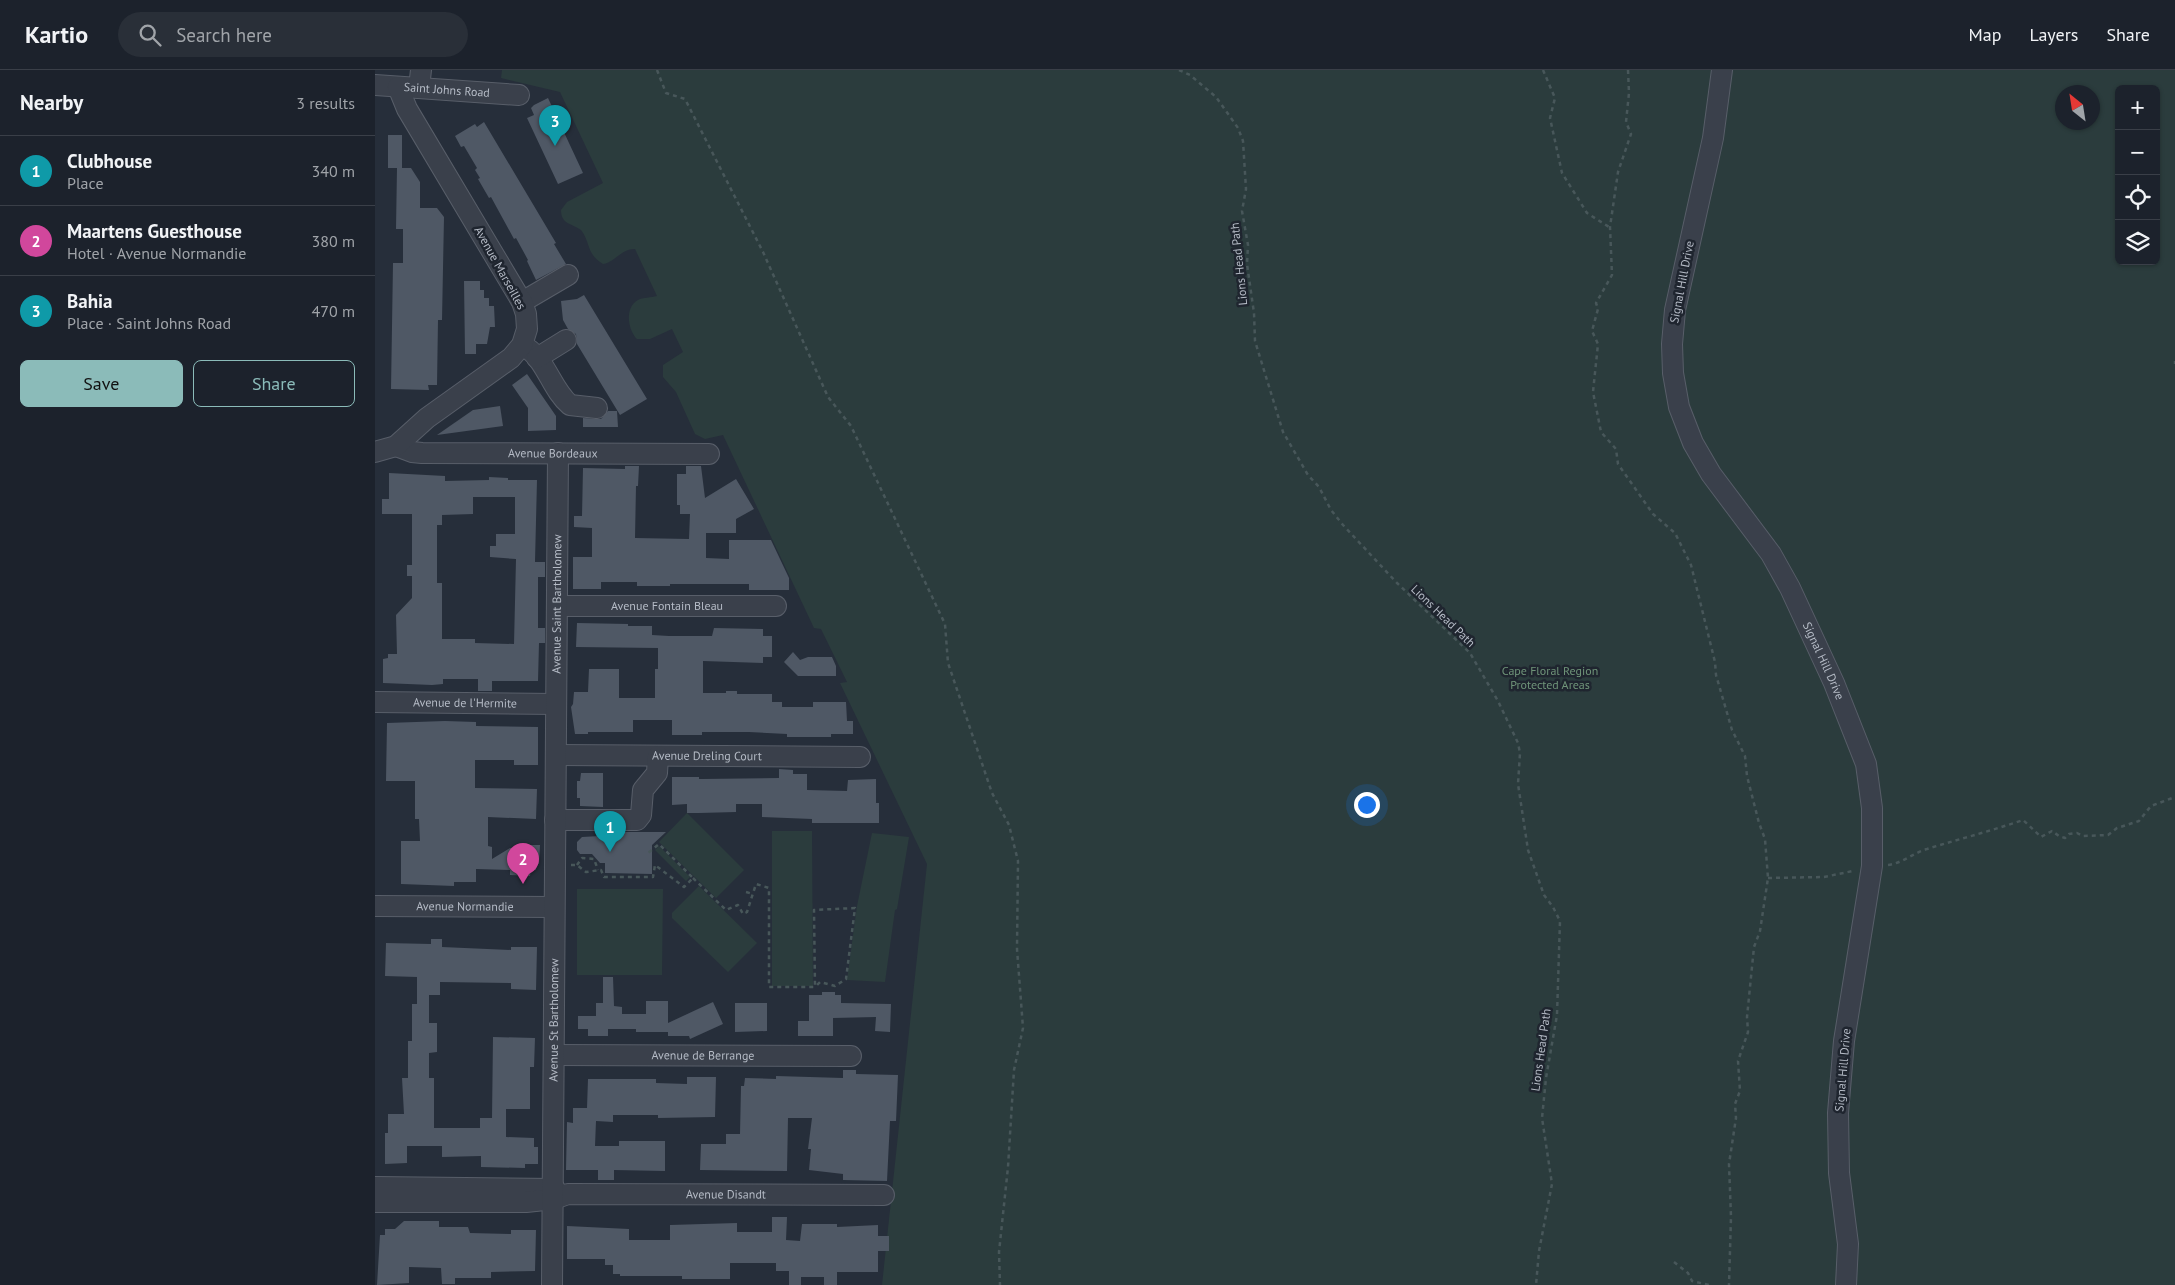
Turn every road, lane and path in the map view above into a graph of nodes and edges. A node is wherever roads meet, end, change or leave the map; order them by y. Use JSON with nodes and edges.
{"nodes":[{"id":1,"x":657,"y":70,"type":"edge"},
{"id":2,"x":1179,"y":70,"type":"edge"},
{"id":3,"x":1543,"y":70,"type":"edge"},
{"id":4,"x":1628,"y":70,"type":"edge"},
{"id":5,"x":1722,"y":70,"type":"edge"},
{"id":6,"x":420,"y":79,"type":"edge"},
{"id":7,"x":375,"y":85,"type":"edge"},
{"id":8,"x":398,"y":87,"type":"junction"},
{"id":9,"x":519,"y":95,"type":"dead end"},
{"id":10,"x":1610,"y":227,"type":"junction"},
{"id":11,"x":568,"y":275,"type":"dead end"},
{"id":12,"x":522,"y":302,"type":"junction"},
{"id":13,"x":566,"y":340,"type":"dead end"},
{"id":14,"x":521,"y":345,"type":"junction"},
{"id":15,"x":537,"y":358,"type":"junction"},
{"id":16,"x":597,"y":408,"type":"dead end"},
{"id":17,"x":396,"y":446,"type":"junction"},
{"id":18,"x":375,"y":452,"type":"edge"},
{"id":19,"x":558,"y":454,"type":"junction"},
{"id":20,"x":709,"y":454,"type":"dead end"},
{"id":21,"x":557,"y":606,"type":"junction"},
{"id":22,"x":776,"y":606,"type":"dead end"},
{"id":23,"x":375,"y":702,"type":"edge"},
{"id":24,"x":556,"y":704,"type":"junction"},
{"id":25,"x":555,"y":755,"type":"junction"},
{"id":26,"x":658,"y":756,"type":"junction"},
{"id":27,"x":860,"y":757,"type":"dead end"},
{"id":28,"x":2175,"y":797,"type":"edge"},
{"id":29,"x":555,"y":820,"type":"junction"},
{"id":30,"x":647,"y":854,"type":"dead end"},
{"id":31,"x":577,"y":865,"type":"dead end"},
{"id":32,"x":1871,"y":867,"type":"junction"},
{"id":33,"x":598,"y":870,"type":"junction"},
{"id":34,"x":582,"y":871,"type":"dead end"},
{"id":35,"x":693,"y":878,"type":"junction"},
{"id":36,"x":1768,"y":878,"type":"junction"},
{"id":37,"x":746,"y":892,"type":"dead end"},
{"id":38,"x":753,"y":894,"type":"junction"},
{"id":39,"x":375,"y":906,"type":"edge"},
{"id":40,"x":555,"y":907,"type":"junction"},
{"id":41,"x":815,"y":987,"type":"junction"},
{"id":42,"x":554,"y":1054,"type":"junction"},
{"id":43,"x":851,"y":1056,"type":"dead end"},
{"id":44,"x":375,"y":1187,"type":"edge"},
{"id":45,"x":558,"y":1194,"type":"junction"},
{"id":46,"x":884,"y":1194,"type":"dead end"},
{"id":47,"x":465,"y":1195,"type":"junction"},
{"id":48,"x":375,"y":1202,"type":"edge"},
{"id":49,"x":1674,"y":1262,"type":"dead end"},
{"id":50,"x":552,"y":1285,"type":"edge"},
{"id":51,"x":1000,"y":1285,"type":"edge"},
{"id":52,"x":1537,"y":1285,"type":"edge"},
{"id":53,"x":1709,"y":1285,"type":"edge"},
{"id":54,"x":1729,"y":1285,"type":"edge"},
{"id":55,"x":1846,"y":1285,"type":"edge"}],
"edges":[{"from":1,"to":51,"type":"path"},
{"from":2,"to":52,"type":"path","name":"Lions Head Path"},
{"from":3,"to":10,"type":"path"},
{"from":4,"to":10,"type":"path"},
{"from":5,"to":32,"type":"street","name":"Signal Hill Drive"},
{"from":6,"to":8,"type":"street","name":"Saint Johns Road"},
{"from":6,"to":9,"type":"street","name":"Saint Johns Road"},
{"from":7,"to":8,"type":"street","name":"Saint Johns Road"},
{"from":8,"to":12,"type":"street","name":"Avenue Marseilles"},
{"from":10,"to":36,"type":"path"},
{"from":11,"to":12,"type":"street"},
{"from":12,"to":14,"type":"street","name":"Avenue Marseilles"},
{"from":13,"to":15,"type":"street"},
{"from":14,"to":15,"type":"street"},
{"from":14,"to":17,"type":"street","name":"Avenue Marseilles"},
{"from":15,"to":16,"type":"street"},
{"from":17,"to":18,"type":"street","name":"Avenue Marseilles"},
{"from":17,"to":19,"type":"street","name":"Avenue Bordeaux"},
{"from":19,"to":20,"type":"street","name":"Avenue Bordeaux"},
{"from":19,"to":21,"type":"street","name":"Avenue Saint Bartholomew"},
{"from":21,"to":22,"type":"street","name":"Avenue Fontain Bleau"},
{"from":21,"to":24,"type":"street","name":"Avenue Saint Bartholomew"},
{"from":23,"to":24,"type":"street","name":"Avenue de l'Hermite"},
{"from":24,"to":25,"type":"street","name":"Avenue Saint Bartholomew"},
{"from":25,"to":26,"type":"street","name":"Avenue Dreling Court"},
{"from":25,"to":29,"type":"street","name":"Avenue St Bartholomew"},
{"from":26,"to":27,"type":"street","name":"Avenue Dreling Court"},
{"from":26,"to":29,"type":"street"},
{"from":28,"to":32,"type":"path"},
{"from":29,"to":40,"type":"street","name":"Avenue St Bartholomew"},
{"from":30,"to":35,"type":"path"},
{"from":31,"to":33,"type":"path"},
{"from":32,"to":36,"type":"path"},
{"from":32,"to":55,"type":"street","name":"Signal Hill Drive"},
{"from":33,"to":34,"type":"path"},
{"from":33,"to":35,"type":"path"},
{"from":35,"to":38,"type":"path"},
{"from":36,"to":54,"type":"path"},
{"from":37,"to":38,"type":"path"},
{"from":38,"to":41,"type":"path"},
{"from":39,"to":40,"type":"street","name":"Avenue Normandie"},
{"from":40,"to":42,"type":"street","name":"Avenue St Bartholomew"},
{"from":41,"to":41,"type":"path"},
{"from":42,"to":43,"type":"street","name":"Avenue de Berrange"},
{"from":42,"to":45,"type":"street","name":"Avenue St Bartholomew"},
{"from":44,"to":47,"type":"street","name":"Avenue Disandt"},
{"from":45,"to":46,"type":"street","name":"Avenue Disandt"},
{"from":45,"to":47,"type":"street","name":"Avenue Disandt"},
{"from":45,"to":50,"type":"street","name":"Avenue St Bartholomew"},
{"from":47,"to":48,"type":"street","name":"Avenue Disandt"},
{"from":49,"to":53,"type":"path"}]}
